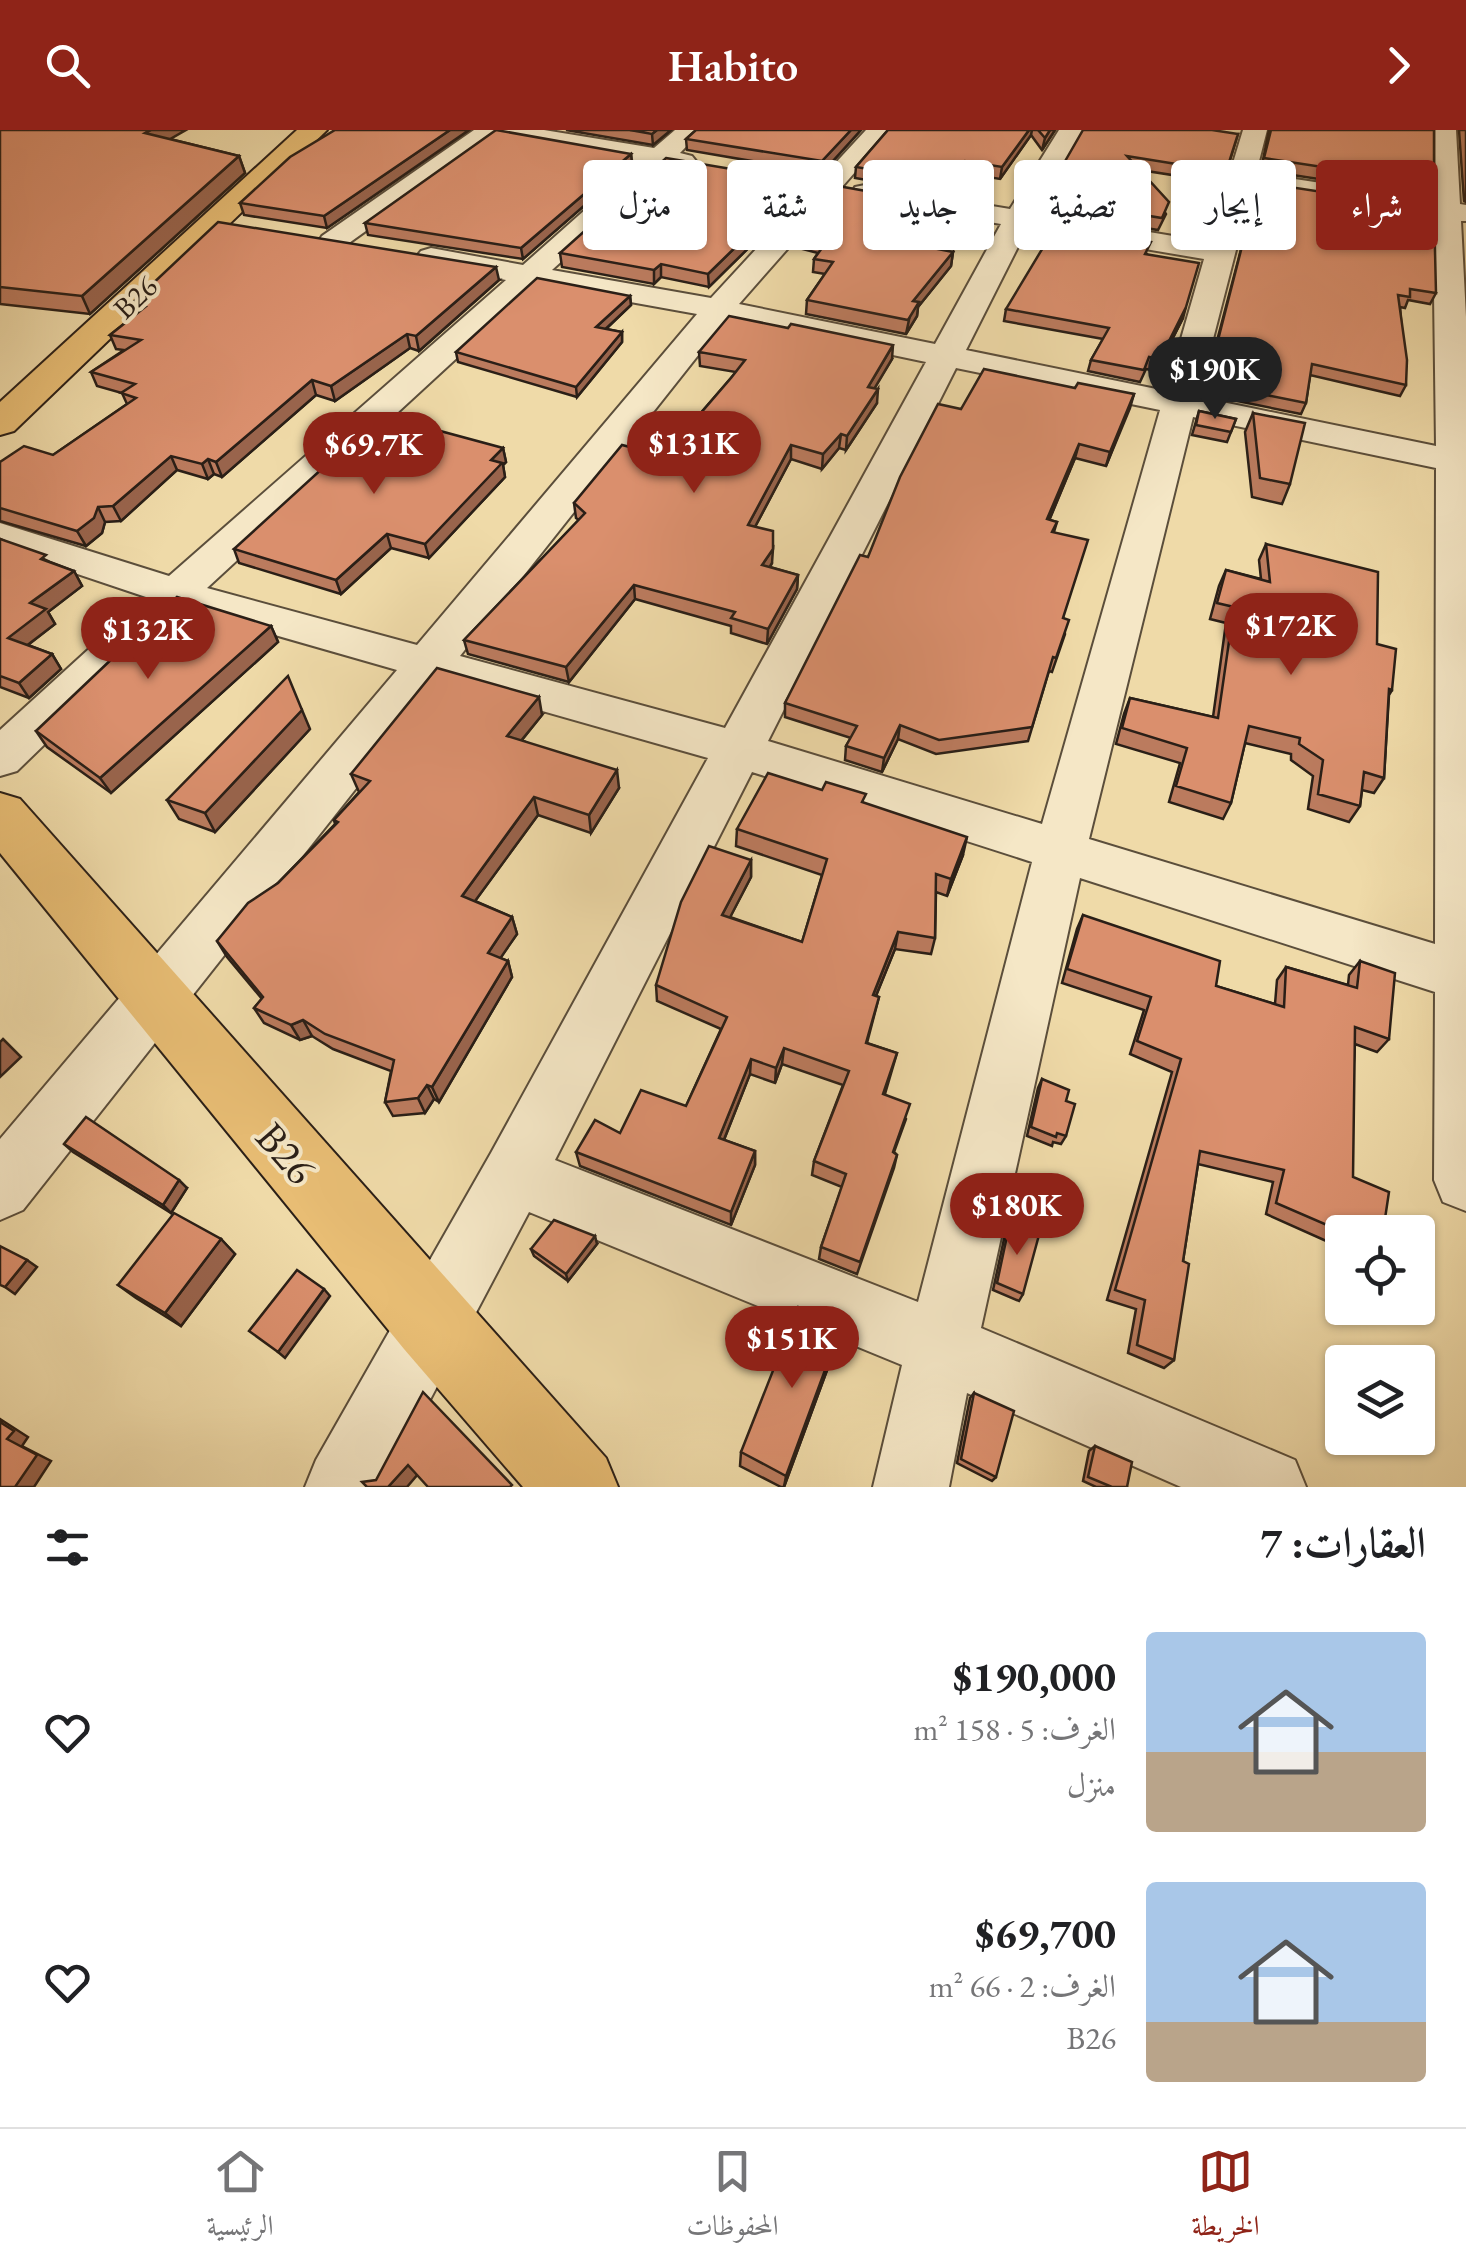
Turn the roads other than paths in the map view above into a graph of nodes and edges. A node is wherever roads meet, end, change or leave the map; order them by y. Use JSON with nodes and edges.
{"nodes":[{"id":1,"x":313,"y":130,"type":"edge"},
{"id":2,"x":490,"y":130,"type":"edge"},
{"id":3,"x":500,"y":130,"type":"edge"},
{"id":4,"x":690,"y":130,"type":"edge"},
{"id":5,"x":880,"y":130,"type":"edge"},
{"id":6,"x":1071,"y":130,"type":"edge"},
{"id":7,"x":1444,"y":130,"type":"edge"},
{"id":8,"x":1242,"y":144,"type":"edge"},
{"id":9,"x":659,"y":157,"type":"junction"},
{"id":10,"x":841,"y":160,"type":"edge"},
{"id":11,"x":1053,"y":160,"type":"edge"},
{"id":12,"x":716,"y":167,"type":"edge"},
{"id":13,"x":843,"y":189,"type":"edge"},
{"id":14,"x":1457,"y":212,"type":"edge"},
{"id":15,"x":1014,"y":218,"type":"edge"},
{"id":16,"x":214,"y":222,"type":"junction"},
{"id":17,"x":1014,"y":227,"type":"edge"},
{"id":18,"x":247,"y":228,"type":"edge"},
{"id":19,"x":298,"y":236,"type":"edge"},
{"id":20,"x":1151,"y":241,"type":"edge"},
{"id":21,"x":332,"y":242,"type":"junction"},
{"id":22,"x":762,"y":250,"type":"edge"},
{"id":23,"x":1220,"y":253,"type":"junction"},
{"id":24,"x":529,"y":273,"type":"junction"},
{"id":25,"x":718,"y":309,"type":"junction"},
{"id":26,"x":946,"y":356,"type":"junction"},
{"id":27,"x":1179,"y":404,"type":"junction"},
{"id":28,"x":0,"y":423,"type":"edge"},
{"id":29,"x":1460,"y":462,"type":"edge"},
{"id":30,"x":0,"y":536,"type":"edge"},
{"id":31,"x":176,"y":593,"type":"junction"},
{"id":32,"x":430,"y":665,"type":"junction"},
{"id":33,"x":737,"y":750,"type":"junction"},
{"id":34,"x":0,"y":758,"type":"edge"},
{"id":35,"x":0,"y":814,"type":"edge"},
{"id":36,"x":1061,"y":853,"type":"junction"},
{"id":37,"x":1464,"y":978,"type":"edge"},
{"id":38,"x":155,"y":1000,"type":"junction"},
{"id":39,"x":514,"y":1176,"type":"junction"},
{"id":40,"x":1466,"y":1180,"type":"edge"},
{"id":41,"x":0,"y":1188,"type":"edge"},
{"id":42,"x":431,"y":1322,"type":"junction"},
{"id":43,"x":941,"y":1346,"type":"junction"},
{"id":44,"x":343,"y":1487,"type":"edge"},
{"id":45,"x":577,"y":1487,"type":"edge"},
{"id":46,"x":911,"y":1487,"type":"edge"},
{"id":47,"x":1268,"y":1487,"type":"edge"}],
"edges":[{"from":1,"to":16,"type":"highway","name":"B26"},
{"from":2,"to":21,"type":"street"},
{"from":3,"to":9,"type":"street"},
{"from":4,"to":9,"type":"street"},
{"from":5,"to":10,"type":"street"},
{"from":6,"to":11,"type":"street"},
{"from":7,"to":14,"type":"street"},
{"from":8,"to":14,"type":"street"},
{"from":8,"to":23,"type":"street"},
{"from":9,"to":12,"type":"street"},
{"from":9,"to":24,"type":"street"},
{"from":13,"to":15,"type":"street"},
{"from":14,"to":29,"type":"street"},
{"from":16,"to":18,"type":"street"},
{"from":16,"to":28,"type":"highway","name":"B26"},
{"from":17,"to":26,"type":"street"},
{"from":19,"to":21,"type":"street"},
{"from":20,"to":23,"type":"street"},
{"from":21,"to":24,"type":"street"},
{"from":22,"to":25,"type":"street"},
{"from":23,"to":27,"type":"street"},
{"from":24,"to":25,"type":"street"},
{"from":24,"to":31,"type":"street"},
{"from":25,"to":26,"type":"street"},
{"from":25,"to":32,"type":"street"},
{"from":26,"to":27,"type":"street"},
{"from":26,"to":33,"type":"street"},
{"from":27,"to":29,"type":"street"},
{"from":27,"to":36,"type":"street"},
{"from":29,"to":37,"type":"street"},
{"from":30,"to":31,"type":"street"},
{"from":31,"to":32,"type":"street"},
{"from":31,"to":34,"type":"street"},
{"from":32,"to":33,"type":"street"},
{"from":32,"to":38,"type":"street"},
{"from":33,"to":36,"type":"street"},
{"from":33,"to":39,"type":"street"},
{"from":35,"to":38,"type":"highway","name":"B26"},
{"from":36,"to":37,"type":"street"},
{"from":36,"to":43,"type":"street"},
{"from":37,"to":40,"type":"street"},
{"from":38,"to":41,"type":"street"},
{"from":38,"to":42,"type":"highway","name":"B26"},
{"from":39,"to":42,"type":"street"},
{"from":39,"to":43,"type":"street"},
{"from":42,"to":44,"type":"street"},
{"from":42,"to":45,"type":"highway","name":"B26"},
{"from":43,"to":46,"type":"street"},
{"from":43,"to":47,"type":"street"}]}
